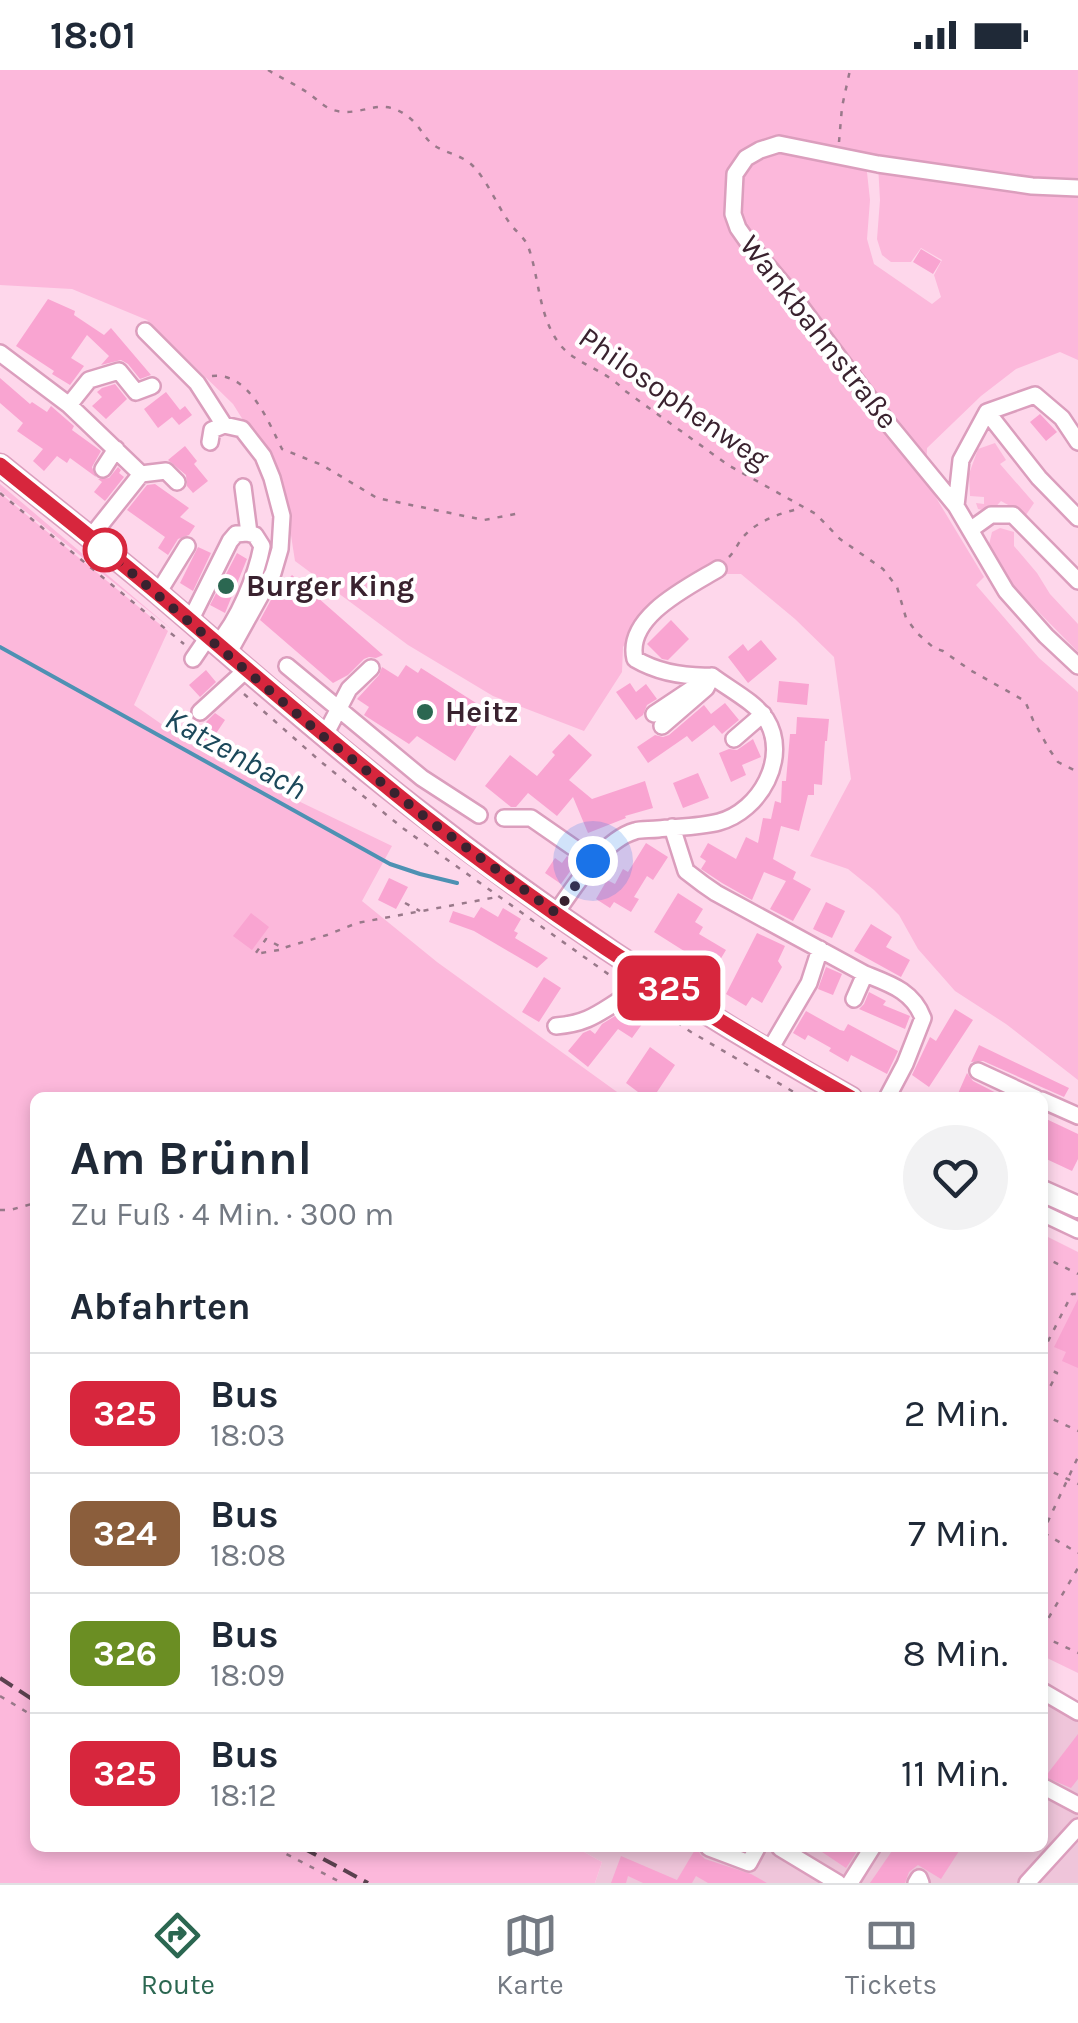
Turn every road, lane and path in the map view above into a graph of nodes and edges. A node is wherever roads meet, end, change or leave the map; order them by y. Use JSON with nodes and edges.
{"nodes":[{"id":1,"x":268,"y":70,"type":"edge"},
{"id":2,"x":850,"y":70,"type":"edge"},
{"id":3,"x":838,"y":155,"type":"junction"},
{"id":4,"x":1078,"y":188,"type":"edge"},
{"id":5,"x":145,"y":331,"type":"dead end"},
{"id":6,"x":0,"y":353,"type":"edge"},
{"id":7,"x":198,"y":383,"type":"junction"},
{"id":8,"x":152,"y":386,"type":"dead end"},
{"id":9,"x":68,"y":405,"type":"junction"},
{"id":10,"x":987,"y":412,"type":"junction"},
{"id":11,"x":224,"y":425,"type":"junction"},
{"id":12,"x":210,"y":442,"type":"dead end"},
{"id":13,"x":1078,"y":442,"type":"edge"},
{"id":14,"x":116,"y":449,"type":"junction"},
{"id":15,"x":0,"y":465,"type":"edge"},
{"id":16,"x":103,"y":469,"type":"dead end"},
{"id":17,"x":141,"y":474,"type":"junction"},
{"id":18,"x":177,"y":482,"type":"dead end"},
{"id":19,"x":243,"y":487,"type":"dead end"},
{"id":20,"x":956,"y":506,"type":"junction"},
{"id":21,"x":804,"y":508,"type":"junction"},
{"id":22,"x":520,"y":514,"type":"dead end"},
{"id":23,"x":1078,"y":518,"type":"edge"},
{"id":24,"x":970,"y":530,"type":"junction"},
{"id":25,"x":248,"y":533,"type":"junction"},
{"id":26,"x":90,"y":538,"type":"junction"},
{"id":27,"x":187,"y":546,"type":"dead end"},
{"id":28,"x":718,"y":569,"type":"joint"},
{"id":29,"x":1078,"y":581,"type":"edge"},
{"id":30,"x":158,"y":593,"type":"junction"},
{"id":31,"x":190,"y":621,"type":"junction"},
{"id":32,"x":218,"y":645,"type":"junction"},
{"id":33,"x":192,"y":659,"type":"dead end"},
{"id":34,"x":287,"y":666,"type":"dead end"},
{"id":35,"x":1078,"y":666,"type":"edge"},
{"id":36,"x":372,"y":668,"type":"dead end"},
{"id":37,"x":246,"y":670,"type":"junction"},
{"id":38,"x":712,"y":676,"type":"junction"},
{"id":39,"x":340,"y":708,"type":"junction"},
{"id":40,"x":200,"y":712,"type":"dead end"},
{"id":41,"x":763,"y":714,"type":"junction"},
{"id":42,"x":658,"y":720,"type":"dead end"},
{"id":43,"x":324,"y":737,"type":"junction"},
{"id":44,"x":734,"y":739,"type":"dead end"},
{"id":45,"x":1078,"y":772,"type":"edge"},
{"id":46,"x":422,"y":778,"type":"junction"},
{"id":47,"x":409,"y":804,"type":"junction"},
{"id":48,"x":479,"y":814,"type":"dead end"},
{"id":49,"x":504,"y":818,"type":"dead end"},
{"id":50,"x":672,"y":827,"type":"junction"},
{"id":51,"x":593,"y":861,"type":"junction"},
{"id":52,"x":498,"y":897,"type":"dead end"},
{"id":53,"x":406,"y":903,"type":"dead end"},
{"id":54,"x":421,"y":912,"type":"junction"},
{"id":55,"x":556,"y":913,"type":"junction"},
{"id":56,"x":279,"y":950,"type":"dead end"},
{"id":57,"x":820,"y":950,"type":"junction"},
{"id":58,"x":865,"y":974,"type":"junction"},
{"id":59,"x":634,"y":992,"type":"dead end"},
{"id":60,"x":854,"y":999,"type":"dead end"},
{"id":61,"x":556,"y":1026,"type":"dead end"},
{"id":62,"x":769,"y":1051,"type":"junction"},
{"id":63,"x":978,"y":1071,"type":"dead end"},
{"id":64,"x":827,"y":1092,"type":"edge"},
{"id":65,"x":890,"y":1092,"type":"edge"},
{"id":66,"x":1024,"y":1092,"type":"edge"},
{"id":67,"x":1048,"y":1103,"type":"edge"},
{"id":68,"x":1078,"y":1116,"type":"edge"},
{"id":69,"x":1048,"y":1194,"type":"edge"},
{"id":70,"x":30,"y":1204,"type":"edge"},
{"id":71,"x":1078,"y":1207,"type":"edge"},
{"id":72,"x":0,"y":1210,"type":"edge"},
{"id":73,"x":1048,"y":1216,"type":"edge"},
{"id":74,"x":1078,"y":1230,"type":"edge"},
{"id":75,"x":1048,"y":1259,"type":"edge"},
{"id":76,"x":1078,"y":1274,"type":"edge"},
{"id":77,"x":1078,"y":1294,"type":"edge"},
{"id":78,"x":1048,"y":1342,"type":"edge"},
{"id":79,"x":1048,"y":1369,"type":"edge"},
{"id":80,"x":1048,"y":1392,"type":"edge"},
{"id":81,"x":1048,"y":1417,"type":"edge"},
{"id":82,"x":1078,"y":1431,"type":"edge"},
{"id":83,"x":1078,"y":1457,"type":"edge"},
{"id":84,"x":1048,"y":1470,"type":"edge"},
{"id":85,"x":1068,"y":1480,"type":"junction"},
{"id":86,"x":1078,"y":1484,"type":"edge"},
{"id":87,"x":1048,"y":1522,"type":"edge"},
{"id":88,"x":1048,"y":1536,"type":"edge"},
{"id":89,"x":1078,"y":1553,"type":"edge"},
{"id":90,"x":1078,"y":1568,"type":"edge"},
{"id":91,"x":1048,"y":1619,"type":"edge"},
{"id":92,"x":1048,"y":1639,"type":"edge"},
{"id":93,"x":1078,"y":1653,"type":"edge"},
{"id":94,"x":1048,"y":1694,"type":"edge"},
{"id":95,"x":0,"y":1696,"type":"edge"},
{"id":96,"x":1078,"y":1712,"type":"edge"},
{"id":97,"x":30,"y":1714,"type":"edge"},
{"id":98,"x":1048,"y":1789,"type":"edge"},
{"id":99,"x":1078,"y":1805,"type":"edge"},
{"id":100,"x":1078,"y":1827,"type":"edge"},
{"id":101,"x":283,"y":1852,"type":"edge"},
{"id":102,"x":720,"y":1852,"type":"edge"},
{"id":103,"x":755,"y":1852,"type":"edge"},
{"id":104,"x":787,"y":1852,"type":"edge"},
{"id":105,"x":869,"y":1852,"type":"edge"},
{"id":106,"x":342,"y":1883,"type":"edge"},
{"id":107,"x":838,"y":1883,"type":"edge"},
{"id":108,"x":850,"y":1883,"type":"edge"},
{"id":109,"x":1028,"y":1883,"type":"edge"}],
"edges":[{"from":1,"to":21,"type":"path","name":"Philosophenweg"},
{"from":2,"to":3,"type":"path"},
{"from":3,"to":4,"type":"street","name":"Wankbahnstraße"},
{"from":3,"to":20,"type":"street","name":"Wankbahnstraße"},
{"from":5,"to":7,"type":"street"},
{"from":6,"to":9,"type":"street"},
{"from":7,"to":11,"type":"street"},
{"from":7,"to":22,"type":"path"},
{"from":8,"to":9,"type":"street"},
{"from":9,"to":14,"type":"street"},
{"from":10,"to":13,"type":"street"},
{"from":10,"to":20,"type":"street"},
{"from":10,"to":23,"type":"street"},
{"from":11,"to":12,"type":"street"},
{"from":11,"to":32,"type":"street"},
{"from":14,"to":16,"type":"street"},
{"from":14,"to":17,"type":"street"},
{"from":15,"to":26,"type":"main road"},
{"from":17,"to":18,"type":"street"},
{"from":17,"to":26,"type":"street"},
{"from":19,"to":25,"type":"street"},
{"from":20,"to":24,"type":"street","name":"Wankbahnstraße"},
{"from":21,"to":28,"type":"path"},
{"from":21,"to":45,"type":"path","name":"Philosophenweg"},
{"from":24,"to":29,"type":"street"},
{"from":24,"to":35,"type":"street","name":"Wankbahnstraße"},
{"from":25,"to":31,"type":"street"},
{"from":25,"to":32,"type":"street"},
{"from":26,"to":30,"type":"main road"},
{"from":27,"to":30,"type":"street"},
{"from":28,"to":38,"type":"street"},
{"from":30,"to":31,"type":"main road"},
{"from":31,"to":32,"type":"main road"},
{"from":32,"to":33,"type":"street"},
{"from":32,"to":37,"type":"main road"},
{"from":34,"to":39,"type":"street"},
{"from":36,"to":39,"type":"street"},
{"from":37,"to":40,"type":"street"},
{"from":37,"to":43,"type":"main road"},
{"from":38,"to":41,"type":"street"},
{"from":38,"to":42,"type":"street"},
{"from":39,"to":43,"type":"street"},
{"from":39,"to":46,"type":"street"},
{"from":41,"to":44,"type":"street"},
{"from":41,"to":50,"type":"street"},
{"from":43,"to":47,"type":"main road"},
{"from":46,"to":47,"type":"street"},
{"from":46,"to":48,"type":"street"},
{"from":47,"to":55,"type":"main road"},
{"from":49,"to":51,"type":"street"},
{"from":50,"to":51,"type":"street"},
{"from":50,"to":57,"type":"street"},
{"from":51,"to":55,"type":"street"},
{"from":52,"to":54,"type":"path"},
{"from":53,"to":54,"type":"path"},
{"from":54,"to":56,"type":"path"},
{"from":55,"to":62,"type":"main road"},
{"from":57,"to":58,"type":"street"},
{"from":57,"to":62,"type":"street"},
{"from":58,"to":60,"type":"street"},
{"from":58,"to":65,"type":"street"},
{"from":59,"to":61,"type":"street"},
{"from":62,"to":64,"type":"main road"},
{"from":63,"to":66,"type":"street"},
{"from":67,"to":68,"type":"street"},
{"from":69,"to":71,"type":"main road"},
{"from":70,"to":72,"type":"path"},
{"from":73,"to":74,"type":"street"},
{"from":75,"to":76,"type":"path"},
{"from":77,"to":78,"type":"path"},
{"from":79,"to":80,"type":"path"},
{"from":81,"to":82,"type":"path"},
{"from":83,"to":85,"type":"path"},
{"from":84,"to":85,"type":"path"},
{"from":85,"to":86,"type":"path"},
{"from":85,"to":87,"type":"path"},
{"from":88,"to":89,"type":"path"},
{"from":90,"to":91,"type":"path"},
{"from":92,"to":93,"type":"path"},
{"from":94,"to":96,"type":"street"},
{"from":95,"to":97,"type":"path"},
{"from":98,"to":99,"type":"street"},
{"from":100,"to":109,"type":"street"},
{"from":101,"to":106,"type":"path"},
{"from":102,"to":103,"type":"street"},
{"from":104,"to":107,"type":"street"},
{"from":105,"to":108,"type":"street"}]}
